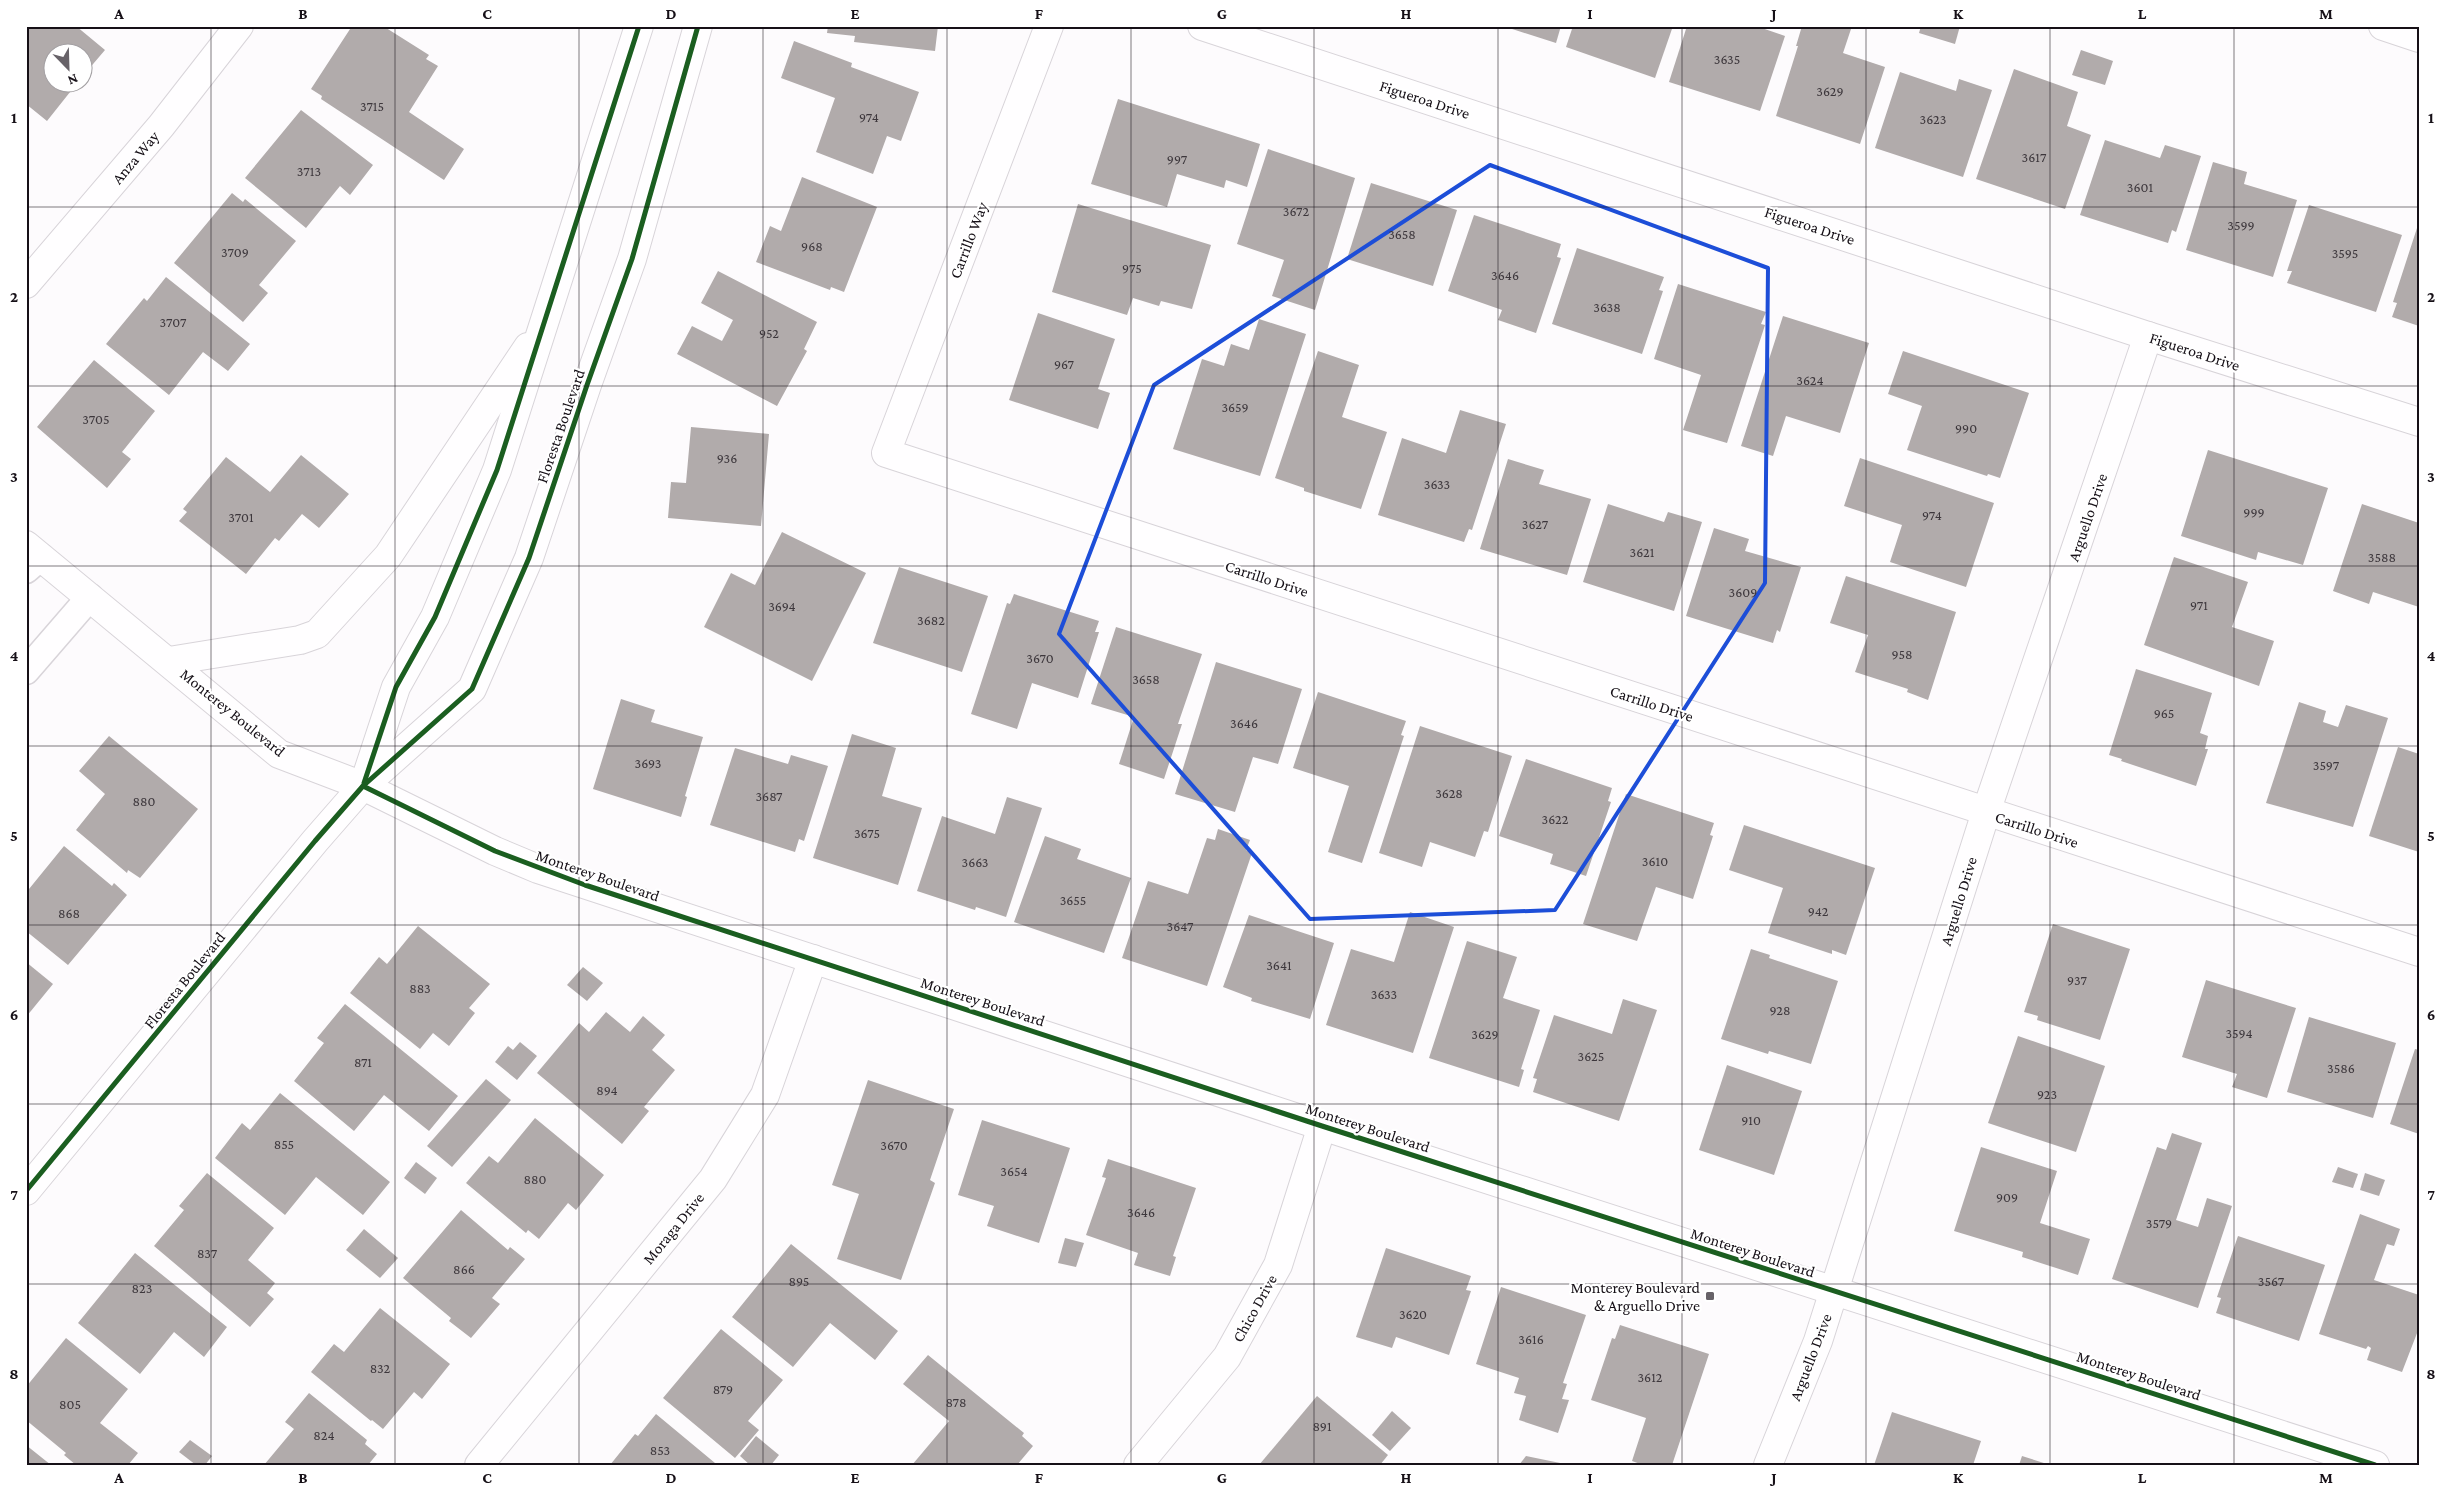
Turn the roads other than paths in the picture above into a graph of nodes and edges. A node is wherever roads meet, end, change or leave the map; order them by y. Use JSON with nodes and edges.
{"nodes":[{"id":1,"x":239,"y":26,"type":"edge"},
{"id":2,"x":639,"y":26,"type":"edge"},
{"id":3,"x":698,"y":26,"type":"edge"},
{"id":4,"x":1049,"y":26,"type":"edge"},
{"id":5,"x":1202,"y":26,"type":"edge"},
{"id":6,"x":2383,"y":26,"type":"edge"},
{"id":7,"x":2419,"y":38,"type":"edge"},
{"id":8,"x":26,"y":284,"type":"edge"},
{"id":9,"x":547,"y":319,"type":"junction"},
{"id":10,"x":2148,"y":336,"type":"junction"},
{"id":11,"x":2419,"y":422,"type":"edge"},
{"id":12,"x":886,"y":453,"type":"joint"},
{"id":13,"x":31,"y":557,"type":"edge"},
{"id":14,"x":90,"y":597,"type":"junction"},
{"id":15,"x":169,"y":661,"type":"junction"},
{"id":16,"x":26,"y":671,"type":"edge"},
{"id":17,"x":363,"y":786,"type":"junction"},
{"id":18,"x":1986,"y":812,"type":"junction"},
{"id":19,"x":2419,"y":952,"type":"edge"},
{"id":20,"x":814,"y":959,"type":"junction"},
{"id":21,"x":1322,"y":1126,"type":"junction"},
{"id":22,"x":26,"y":1191,"type":"edge"},
{"id":23,"x":1834,"y":1291,"type":"junction"},
{"id":24,"x":2360,"y":1462,"type":"edge"},
{"id":25,"x":479,"y":1465,"type":"edge"},
{"id":26,"x":1138,"y":1465,"type":"edge"},
{"id":27,"x":1768,"y":1465,"type":"edge"}],
"edges":[{"from":1,"to":8,"type":"main road","name":"Anza Way"},
{"from":2,"to":9,"type":"main road","name":"Floresta Boulevard"},
{"from":3,"to":17,"type":"main road","name":"Floresta Boulevard"},
{"from":4,"to":12,"type":"main road","name":"Carrillo Way"},
{"from":5,"to":10,"type":"main road","name":"Figueroa Drive"},
{"from":6,"to":7,"type":"main road"},
{"from":9,"to":15,"type":"main road"},
{"from":9,"to":17,"type":"main road","name":"Floresta Boulevard"},
{"from":10,"to":11,"type":"main road","name":"Figueroa Drive"},
{"from":10,"to":18,"type":"main road","name":"Arguello Drive"},
{"from":12,"to":18,"type":"main road","name":"Carrillo Drive"},
{"from":13,"to":14,"type":"main road","name":"Monterey Boulevard"},
{"from":14,"to":15,"type":"main road","name":"Monterey Boulevard"},
{"from":14,"to":16,"type":"lane"},
{"from":15,"to":17,"type":"main road","name":"Monterey Boulevard"},
{"from":17,"to":20,"type":"main road","name":"Monterey Boulevard"},
{"from":17,"to":22,"type":"main road","name":"Floresta Boulevard"},
{"from":18,"to":19,"type":"main road","name":"Carrillo Drive"},
{"from":18,"to":23,"type":"main road","name":"Arguello Drive"},
{"from":20,"to":21,"type":"main road","name":"Monterey Boulevard"},
{"from":20,"to":25,"type":"main road","name":"Moraga Drive"},
{"from":21,"to":23,"type":"main road","name":"Monterey Boulevard"},
{"from":21,"to":26,"type":"main road","name":"Chico Drive"},
{"from":23,"to":24,"type":"main road","name":"Monterey Boulevard"},
{"from":23,"to":27,"type":"main road","name":"Arguello Drive"}]}
